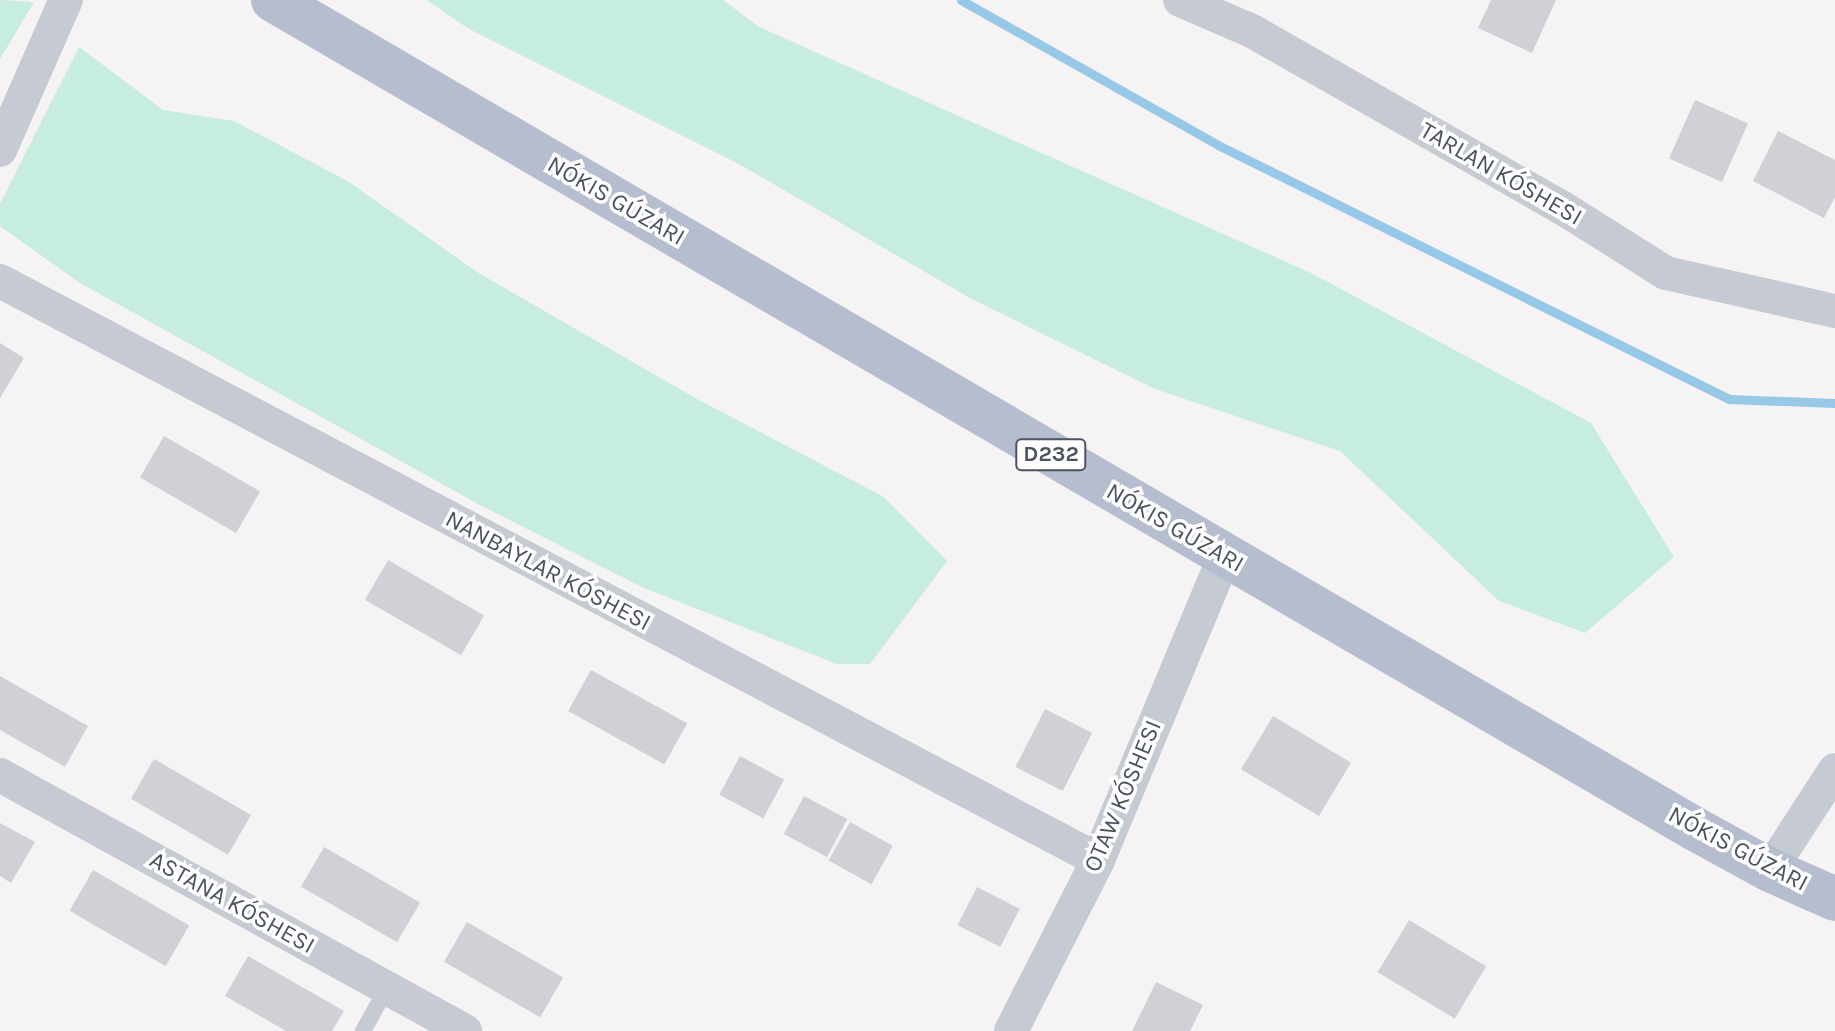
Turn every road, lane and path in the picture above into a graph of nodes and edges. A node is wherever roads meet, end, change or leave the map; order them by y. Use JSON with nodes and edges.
{"nodes":[{"id":1,"x":66,"y":0,"type":"edge"},
{"id":2,"x":273,"y":0,"type":"edge"},
{"id":3,"x":1180,"y":0,"type":"edge"},
{"id":4,"x":0,"y":150,"type":"edge"},
{"id":5,"x":0,"y":281,"type":"edge"},
{"id":6,"x":1835,"y":311,"type":"edge"},
{"id":7,"x":1224,"y":557,"type":"junction"},
{"id":8,"x":1835,"y":770,"type":"edge"},
{"id":9,"x":0,"y":775,"type":"edge"},
{"id":10,"x":1098,"y":860,"type":"junction"},
{"id":11,"x":1770,"y":870,"type":"junction"},
{"id":12,"x":1835,"y":899,"type":"edge"},
{"id":13,"x":387,"y":988,"type":"junction"},
{"id":14,"x":363,"y":1031,"type":"edge"},
{"id":15,"x":465,"y":1031,"type":"edge"},
{"id":16,"x":1011,"y":1031,"type":"edge"}],
"edges":[{"from":1,"to":4,"type":"street"},
{"from":2,"to":7,"type":"main road","number":"D232"},
{"from":3,"to":6,"type":"street","name":"TARLAN KÓSHESI"},
{"from":5,"to":10,"type":"street","name":"NANBAYLAR KÓSHESI"},
{"from":7,"to":10,"type":"street","name":"OTAW KÓSHESI"},
{"from":7,"to":11,"type":"main road","number":"D232"},
{"from":8,"to":11,"type":"street"},
{"from":9,"to":13,"type":"street","name":"ASTANA KÓSHESI"},
{"from":10,"to":16,"type":"street","name":"OTAW KÓSHESI"},
{"from":11,"to":12,"type":"main road","number":"D232"},
{"from":13,"to":14,"type":"lane"},
{"from":13,"to":15,"type":"street","name":"ASTANA KÓSHESI"}]}
